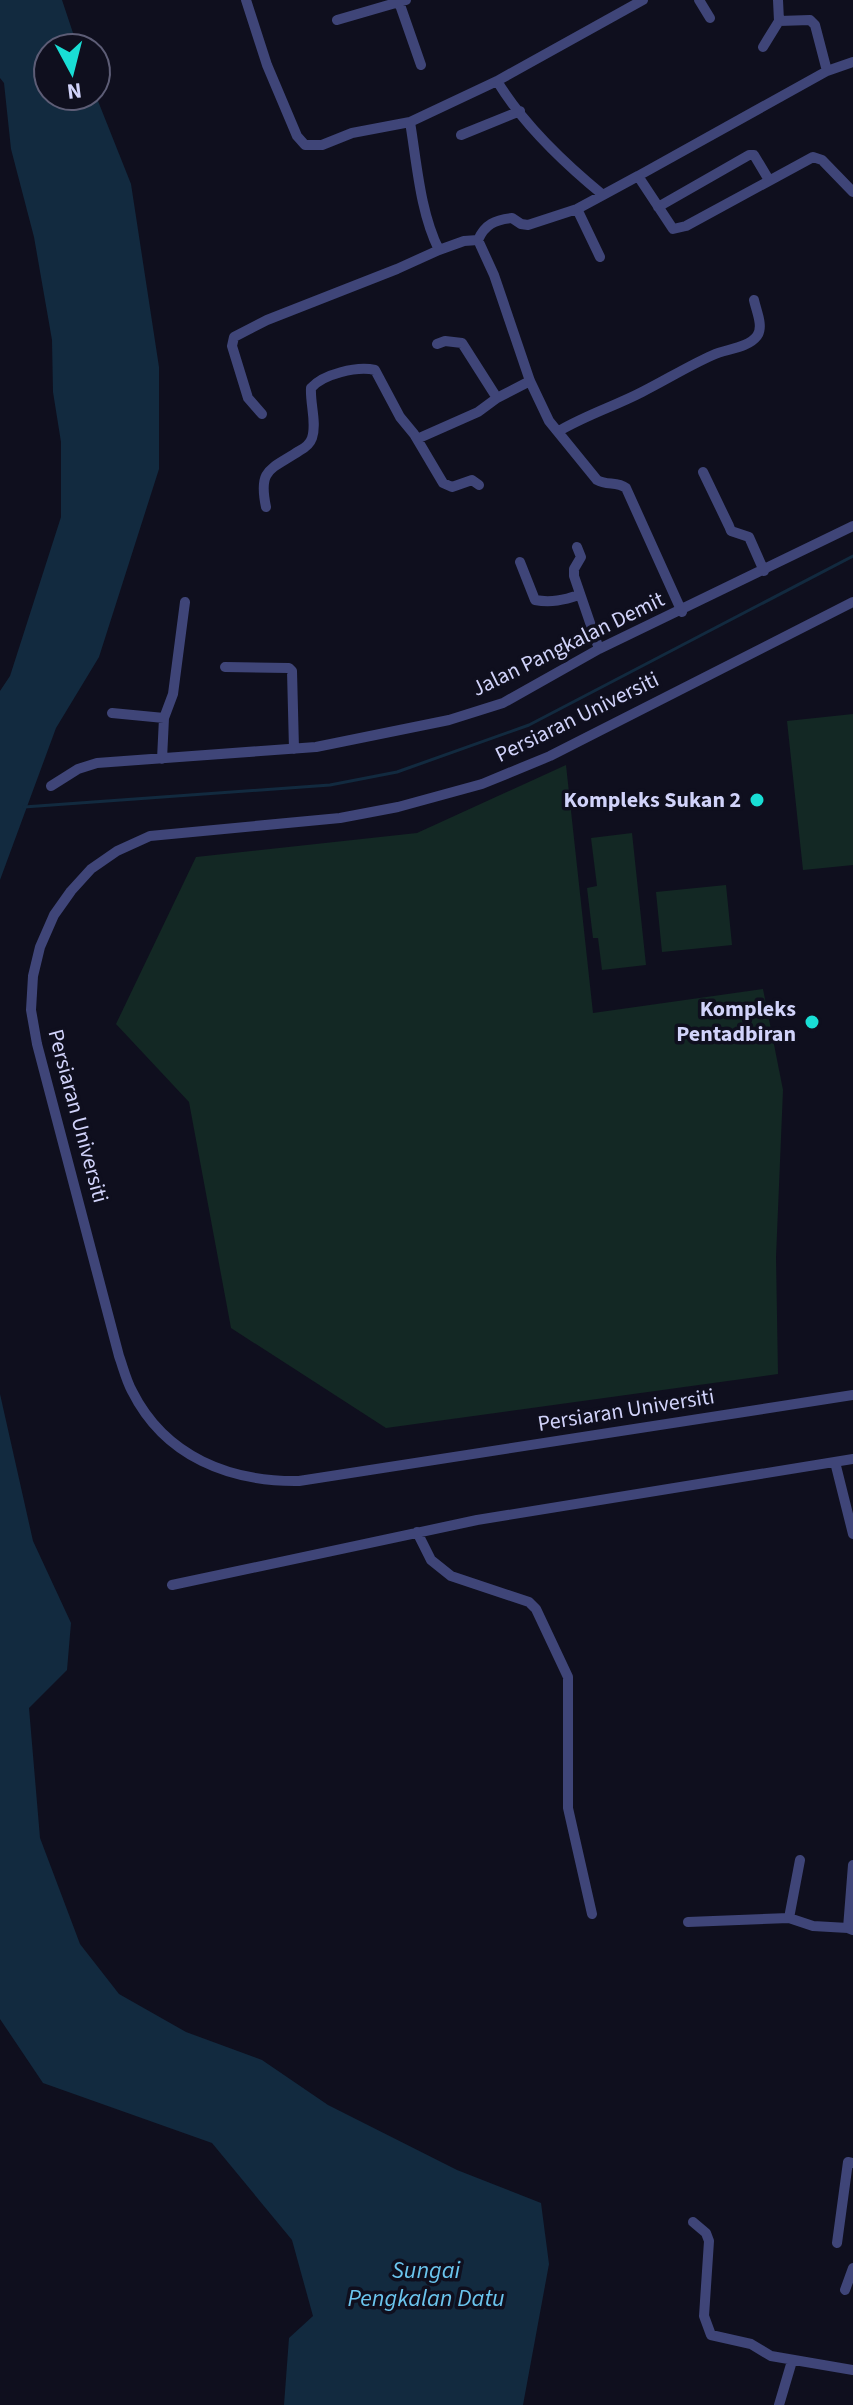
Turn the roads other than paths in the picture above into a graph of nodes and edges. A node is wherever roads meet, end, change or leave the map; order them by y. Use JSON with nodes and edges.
{"nodes":[{"id":1,"x":246,"y":0,"type":"edge"},
{"id":2,"x":643,"y":0,"type":"edge"},
{"id":3,"x":699,"y":0,"type":"edge"},
{"id":4,"x":778,"y":0,"type":"edge"},
{"id":5,"x":403,"y":1,"type":"edge"},
{"id":6,"x":710,"y":18,"type":"dead end"},
{"id":7,"x":337,"y":20,"type":"dead end"},
{"id":8,"x":779,"y":21,"type":"junction"},
{"id":9,"x":763,"y":47,"type":"dead end"},
{"id":10,"x":853,"y":62,"type":"edge"},
{"id":11,"x":421,"y":65,"type":"dead end"},
{"id":12,"x":827,"y":71,"type":"junction"},
{"id":13,"x":497,"y":81,"type":"junction"},
{"id":14,"x":520,"y":111,"type":"junction"},
{"id":15,"x":410,"y":122,"type":"junction"},
{"id":16,"x":461,"y":135,"type":"dead end"},
{"id":17,"x":638,"y":176,"type":"junction"},
{"id":18,"x":769,"y":180,"type":"junction"},
{"id":19,"x":853,"y":192,"type":"edge"},
{"id":20,"x":603,"y":195,"type":"junction"},
{"id":21,"x":658,"y":207,"type":"junction"},
{"id":22,"x":577,"y":209,"type":"junction"},
{"id":23,"x":478,"y":240,"type":"junction"},
{"id":24,"x":439,"y":250,"type":"junction"},
{"id":25,"x":600,"y":257,"type":"dead end"},
{"id":26,"x":754,"y":300,"type":"dead end"},
{"id":27,"x":437,"y":344,"type":"dead end"},
{"id":28,"x":530,"y":381,"type":"junction"},
{"id":29,"x":497,"y":398,"type":"junction"},
{"id":30,"x":262,"y":414,"type":"dead end"},
{"id":31,"x":559,"y":431,"type":"junction"},
{"id":32,"x":417,"y":439,"type":"junction"},
{"id":33,"x":703,"y":472,"type":"dead end"},
{"id":34,"x":479,"y":485,"type":"dead end"},
{"id":35,"x":266,"y":507,"type":"dead end"},
{"id":36,"x":853,"y":526,"type":"edge"},
{"id":37,"x":577,"y":547,"type":"dead end"},
{"id":38,"x":520,"y":562,"type":"dead end"},
{"id":39,"x":764,"y":571,"type":"junction"},
{"id":40,"x":579,"y":595,"type":"junction"},
{"id":41,"x":185,"y":602,"type":"dead end"},
{"id":42,"x":853,"y":602,"type":"edge"},
{"id":43,"x":682,"y":612,"type":"junction"},
{"id":44,"x":599,"y":649,"type":"junction"},
{"id":45,"x":225,"y":667,"type":"dead end"},
{"id":46,"x":112,"y":713,"type":"dead end"},
{"id":47,"x":164,"y":718,"type":"junction"},
{"id":48,"x":294,"y":749,"type":"junction"},
{"id":49,"x":162,"y":759,"type":"junction"},
{"id":50,"x":51,"y":786,"type":"dead end"},
{"id":51,"x":853,"y":1395,"type":"edge"},
{"id":52,"x":853,"y":1459,"type":"edge"},
{"id":53,"x":835,"y":1462,"type":"junction"},
{"id":54,"x":417,"y":1532,"type":"junction"},
{"id":55,"x":853,"y":1534,"type":"edge"},
{"id":56,"x":172,"y":1585,"type":"dead end"},
{"id":57,"x":800,"y":1860,"type":"dead end"},
{"id":58,"x":853,"y":1865,"type":"edge"},
{"id":59,"x":592,"y":1914,"type":"dead end"},
{"id":60,"x":789,"y":1918,"type":"junction"},
{"id":61,"x":688,"y":1922,"type":"dead end"},
{"id":62,"x":850,"y":1929,"type":"edge"},
{"id":63,"x":853,"y":2163,"type":"edge"},
{"id":64,"x":693,"y":2222,"type":"dead end"},
{"id":65,"x":837,"y":2243,"type":"dead end"},
{"id":66,"x":853,"y":2268,"type":"edge"},
{"id":67,"x":845,"y":2290,"type":"dead end"},
{"id":68,"x":792,"y":2361,"type":"junction"},
{"id":69,"x":853,"y":2370,"type":"edge"},
{"id":70,"x":779,"y":2405,"type":"edge"}],
"edges":[{"from":1,"to":15,"type":"street"},
{"from":2,"to":13,"type":"street"},
{"from":3,"to":6,"type":"street"},
{"from":4,"to":8,"type":"street"},
{"from":5,"to":7,"type":"street"},
{"from":5,"to":11,"type":"street"},
{"from":8,"to":9,"type":"street"},
{"from":8,"to":12,"type":"street"},
{"from":10,"to":12,"type":"street"},
{"from":12,"to":17,"type":"street"},
{"from":13,"to":14,"type":"street"},
{"from":13,"to":15,"type":"street"},
{"from":14,"to":16,"type":"street"},
{"from":14,"to":20,"type":"street"},
{"from":15,"to":24,"type":"street"},
{"from":17,"to":20,"type":"street"},
{"from":17,"to":21,"type":"street"},
{"from":18,"to":19,"type":"street"},
{"from":18,"to":21,"type":"street"},
{"from":18,"to":21,"type":"street"},
{"from":20,"to":22,"type":"street"},
{"from":22,"to":23,"type":"street"},
{"from":22,"to":25,"type":"street"},
{"from":23,"to":24,"type":"street"},
{"from":23,"to":28,"type":"street"},
{"from":24,"to":30,"type":"street"},
{"from":26,"to":31,"type":"street"},
{"from":27,"to":29,"type":"street"},
{"from":28,"to":29,"type":"street"},
{"from":28,"to":31,"type":"street"},
{"from":29,"to":32,"type":"street"},
{"from":31,"to":43,"type":"street"},
{"from":32,"to":34,"type":"street"},
{"from":32,"to":35,"type":"street"},
{"from":33,"to":39,"type":"street"},
{"from":36,"to":39,"type":"street","name":"Jalan Pangkalan Demit"},
{"from":37,"to":40,"type":"street"},
{"from":38,"to":40,"type":"street"},
{"from":39,"to":43,"type":"street","name":"Jalan Pangkalan Demit"},
{"from":40,"to":44,"type":"street"},
{"from":41,"to":47,"type":"street"},
{"from":42,"to":51,"type":"street","name":"Persiaran Universiti"},
{"from":43,"to":44,"type":"street","name":"Jalan Pangkalan Demit"},
{"from":44,"to":48,"type":"street","name":"Jalan Pangkalan Demit"},
{"from":45,"to":48,"type":"street"},
{"from":46,"to":47,"type":"street"},
{"from":47,"to":49,"type":"street"},
{"from":48,"to":49,"type":"street","name":"Jalan Pangkalan Demit"},
{"from":49,"to":50,"type":"street","name":"Jalan Pangkalan Demit"},
{"from":52,"to":53,"type":"street"},
{"from":53,"to":54,"type":"street"},
{"from":53,"to":55,"type":"street"},
{"from":54,"to":56,"type":"street"},
{"from":54,"to":59,"type":"street"},
{"from":57,"to":60,"type":"street"},
{"from":58,"to":62,"type":"street"},
{"from":60,"to":61,"type":"street"},
{"from":60,"to":62,"type":"street"},
{"from":63,"to":65,"type":"street"},
{"from":64,"to":68,"type":"street"},
{"from":66,"to":67,"type":"street"},
{"from":68,"to":69,"type":"street"},
{"from":68,"to":70,"type":"street"}]}
